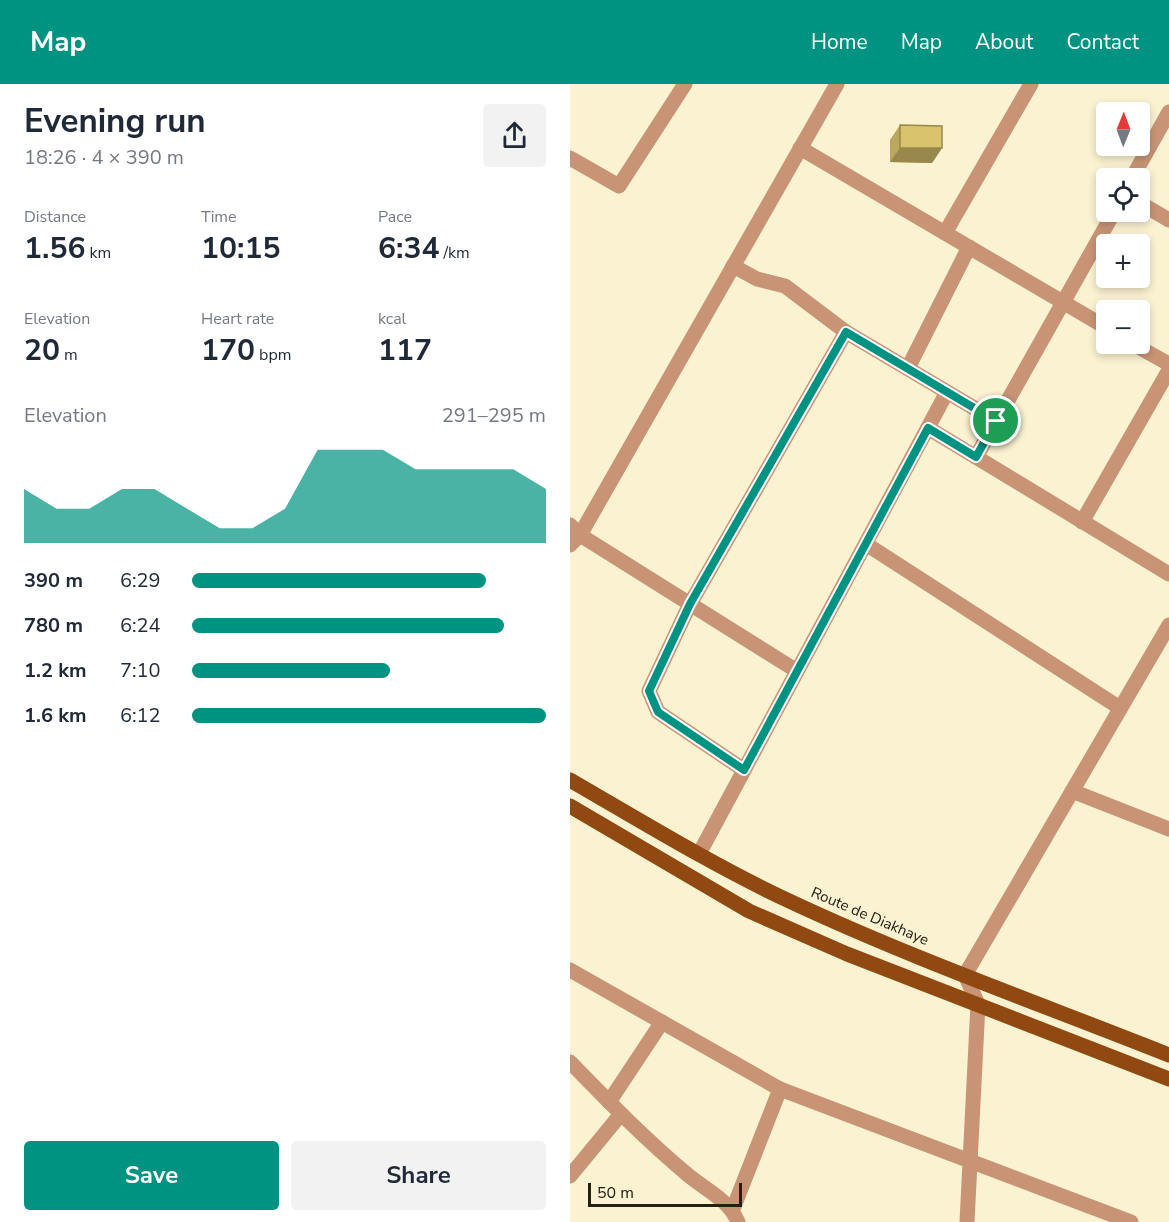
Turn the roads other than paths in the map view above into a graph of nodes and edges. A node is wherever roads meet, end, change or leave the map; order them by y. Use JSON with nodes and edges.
{"nodes":[{"id":1,"x":685,"y":84,"type":"edge"},
{"id":2,"x":837,"y":84,"type":"edge"},
{"id":3,"x":1024,"y":87,"type":"edge"},
{"id":4,"x":1169,"y":112,"type":"edge"},
{"id":5,"x":800,"y":148,"type":"junction"},
{"id":6,"x":570,"y":158,"type":"edge"},
{"id":7,"x":1138,"y":168,"type":"edge"},
{"id":8,"x":1150,"y":209,"type":"edge"},
{"id":9,"x":1169,"y":220,"type":"edge"},
{"id":10,"x":1108,"y":222,"type":"edge"},
{"id":11,"x":945,"y":233,"type":"junction"},
{"id":12,"x":969,"y":248,"type":"junction"},
{"id":13,"x":733,"y":267,"type":"junction"},
{"id":14,"x":1063,"y":303,"type":"junction"},
{"id":15,"x":1096,"y":322,"type":"edge"},
{"id":16,"x":846,"y":332,"type":"junction"},
{"id":17,"x":1150,"y":353,"type":"edge"},
{"id":18,"x":1169,"y":364,"type":"edge"},
{"id":19,"x":908,"y":368,"type":"junction"},
{"id":20,"x":1169,"y":370,"type":"edge"},
{"id":21,"x":947,"y":392,"type":"junction"},
{"id":22,"x":996,"y":421,"type":"junction"},
{"id":23,"x":928,"y":428,"type":"junction"},
{"id":24,"x":976,"y":457,"type":"junction"},
{"id":25,"x":1082,"y":522,"type":"junction"},
{"id":26,"x":573,"y":535,"type":"edge"},
{"id":27,"x":866,"y":544,"type":"junction"},
{"id":28,"x":1169,"y":574,"type":"edge"},
{"id":29,"x":690,"y":604,"type":"junction"},
{"id":30,"x":1169,"y":625,"type":"edge"},
{"id":31,"x":1165,"y":642,"type":"edge"},
{"id":32,"x":797,"y":671,"type":"junction"},
{"id":33,"x":1120,"y":708,"type":"junction"},
{"id":34,"x":744,"y":770,"type":"junction"},
{"id":35,"x":570,"y":780,"type":"edge"},
{"id":36,"x":1072,"y":791,"type":"junction"},
{"id":37,"x":570,"y":806,"type":"edge"},
{"id":38,"x":1169,"y":829,"type":"edge"},
{"id":39,"x":699,"y":854,"type":"junction"},
{"id":40,"x":570,"y":970,"type":"edge"},
{"id":41,"x":965,"y":975,"type":"junction"},
{"id":42,"x":978,"y":1004,"type":"junction"},
{"id":43,"x":662,"y":1022,"type":"junction"},
{"id":44,"x":1169,"y":1055,"type":"edge"},
{"id":45,"x":570,"y":1062,"type":"edge"},
{"id":46,"x":1169,"y":1079,"type":"edge"},
{"id":47,"x":780,"y":1089,"type":"junction"},
{"id":48,"x":609,"y":1102,"type":"junction"},
{"id":49,"x":621,"y":1114,"type":"junction"},
{"id":50,"x":970,"y":1161,"type":"junction"},
{"id":51,"x":570,"y":1176,"type":"edge"},
{"id":52,"x":735,"y":1215,"type":"edge"},
{"id":53,"x":967,"y":1222,"type":"edge"},
{"id":54,"x":1131,"y":1222,"type":"edge"}],
"edges":[{"from":1,"to":6,"type":"street"},
{"from":2,"to":5,"type":"street"},
{"from":3,"to":11,"type":"street"},
{"from":4,"to":7,"type":"street"},
{"from":5,"to":11,"type":"street"},
{"from":5,"to":13,"type":"street"},
{"from":8,"to":9,"type":"street"},
{"from":10,"to":14,"type":"street"},
{"from":11,"to":12,"type":"street"},
{"from":12,"to":14,"type":"street"},
{"from":12,"to":19,"type":"street"},
{"from":13,"to":16,"type":"street"},
{"from":13,"to":26,"type":"street"},
{"from":14,"to":15,"type":"street"},
{"from":14,"to":22,"type":"street"},
{"from":16,"to":19,"type":"street"},
{"from":16,"to":29,"type":"street"},
{"from":17,"to":18,"type":"street"},
{"from":19,"to":21,"type":"street"},
{"from":20,"to":25,"type":"street"},
{"from":21,"to":22,"type":"street"},
{"from":21,"to":23,"type":"street"},
{"from":22,"to":24,"type":"street"},
{"from":23,"to":24,"type":"street"},
{"from":23,"to":27,"type":"street"},
{"from":24,"to":25,"type":"street"},
{"from":25,"to":28,"type":"street"},
{"from":26,"to":29,"type":"street"},
{"from":27,"to":32,"type":"street"},
{"from":27,"to":33,"type":"street"},
{"from":29,"to":32,"type":"street"},
{"from":29,"to":34,"type":"street"},
{"from":30,"to":31,"type":"street"},
{"from":31,"to":33,"type":"street"},
{"from":32,"to":34,"type":"street"},
{"from":33,"to":36,"type":"street"},
{"from":34,"to":39,"type":"street"},
{"from":35,"to":39,"type":"main road","name":"Route de Diakhaye"},
{"from":36,"to":38,"type":"street"},
{"from":36,"to":41,"type":"street"},
{"from":37,"to":42,"type":"main road"},
{"from":39,"to":41,"type":"main road","name":"Route de Diakhaye"},
{"from":40,"to":43,"type":"street"},
{"from":41,"to":42,"type":"street"},
{"from":41,"to":44,"type":"main road","name":"Route de Diakhaye"},
{"from":42,"to":46,"type":"main road"},
{"from":42,"to":50,"type":"street"},
{"from":43,"to":47,"type":"street"},
{"from":43,"to":48,"type":"street"},
{"from":45,"to":48,"type":"street"},
{"from":47,"to":50,"type":"street"},
{"from":47,"to":52,"type":"street"},
{"from":48,"to":49,"type":"street"},
{"from":49,"to":51,"type":"street"},
{"from":49,"to":52,"type":"street"},
{"from":50,"to":53,"type":"street"},
{"from":50,"to":54,"type":"street"}]}
